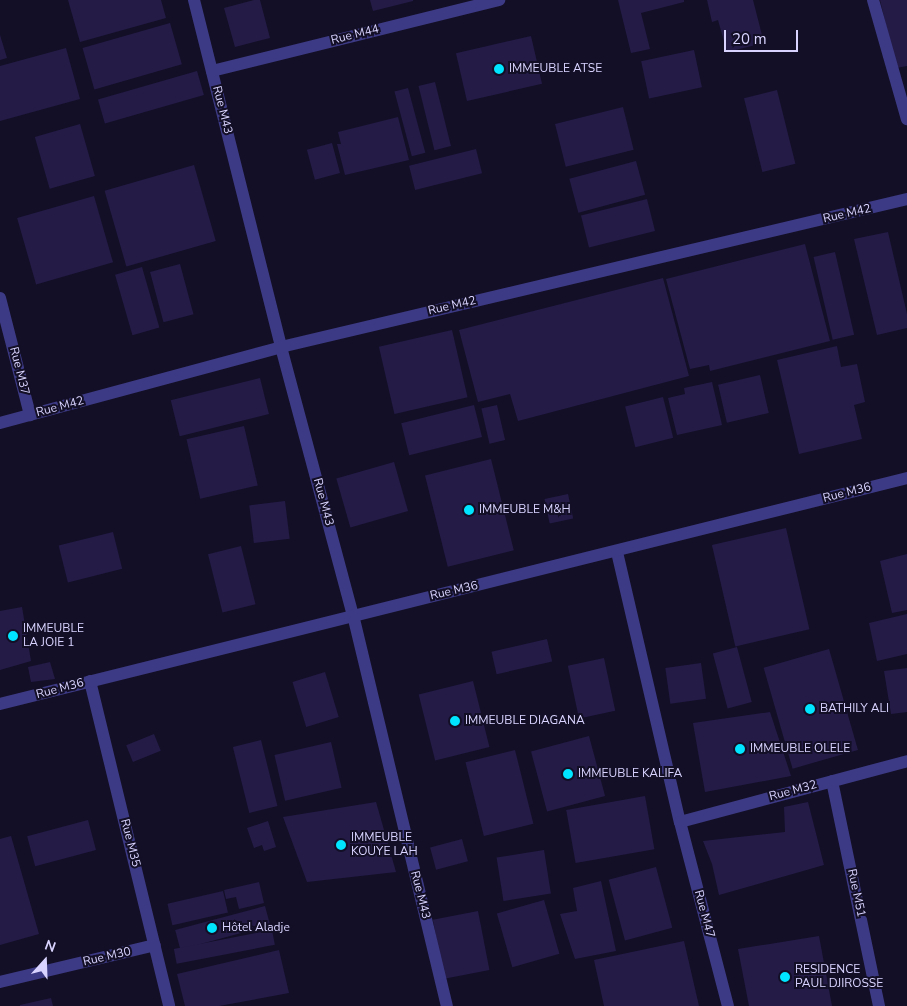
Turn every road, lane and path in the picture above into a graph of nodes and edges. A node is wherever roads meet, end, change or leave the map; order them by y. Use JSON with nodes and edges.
{"nodes":[{"id":1,"x":194,"y":0,"type":"edge"},
{"id":2,"x":498,"y":0,"type":"edge"},
{"id":3,"x":873,"y":0,"type":"edge"},
{"id":4,"x":212,"y":71,"type":"junction"},
{"id":5,"x":907,"y":119,"type":"edge"},
{"id":6,"x":907,"y":199,"type":"edge"},
{"id":7,"x":0,"y":298,"type":"edge"},
{"id":8,"x":280,"y":347,"type":"junction"},
{"id":9,"x":30,"y":415,"type":"junction"},
{"id":10,"x":0,"y":423,"type":"edge"},
{"id":11,"x":907,"y":478,"type":"edge"},
{"id":12,"x":617,"y":552,"type":"junction"},
{"id":13,"x":353,"y":615,"type":"junction"},
{"id":14,"x":90,"y":681,"type":"junction"},
{"id":15,"x":0,"y":704,"type":"edge"},
{"id":16,"x":907,"y":762,"type":"edge"},
{"id":17,"x":832,"y":781,"type":"junction"},
{"id":18,"x":680,"y":822,"type":"junction"},
{"id":19,"x":155,"y":946,"type":"junction"},
{"id":20,"x":0,"y":982,"type":"edge"},
{"id":21,"x":169,"y":1006,"type":"edge"},
{"id":22,"x":447,"y":1006,"type":"edge"},
{"id":23,"x":728,"y":1006,"type":"edge"},
{"id":24,"x":879,"y":1006,"type":"edge"}],
"edges":[{"from":1,"to":4,"type":"street","name":"Rue M43"},
{"from":2,"to":4,"type":"street","name":"Rue M44"},
{"from":3,"to":5,"type":"street"},
{"from":4,"to":8,"type":"street","name":"Rue M43"},
{"from":6,"to":8,"type":"street","name":"Rue M42"},
{"from":7,"to":9,"type":"street","name":"Rue M37"},
{"from":8,"to":9,"type":"street","name":"Rue M42"},
{"from":8,"to":13,"type":"street","name":"Rue M43"},
{"from":9,"to":10,"type":"street","name":"Rue M42"},
{"from":11,"to":12,"type":"street","name":"Rue M36"},
{"from":12,"to":13,"type":"street","name":"Rue M36"},
{"from":12,"to":18,"type":"street","name":"Rue M47"},
{"from":13,"to":14,"type":"street","name":"Rue M36"},
{"from":13,"to":22,"type":"street","name":"Rue M43"},
{"from":14,"to":15,"type":"street","name":"Rue M36"},
{"from":14,"to":19,"type":"street","name":"Rue M35"},
{"from":16,"to":17,"type":"street","name":"Rue M32"},
{"from":17,"to":18,"type":"street","name":"Rue M32"},
{"from":17,"to":24,"type":"street","name":"Rue M51"},
{"from":18,"to":23,"type":"street","name":"Rue M47"},
{"from":19,"to":20,"type":"street","name":"Rue M30"},
{"from":19,"to":21,"type":"street","name":"Rue M35"}]}
